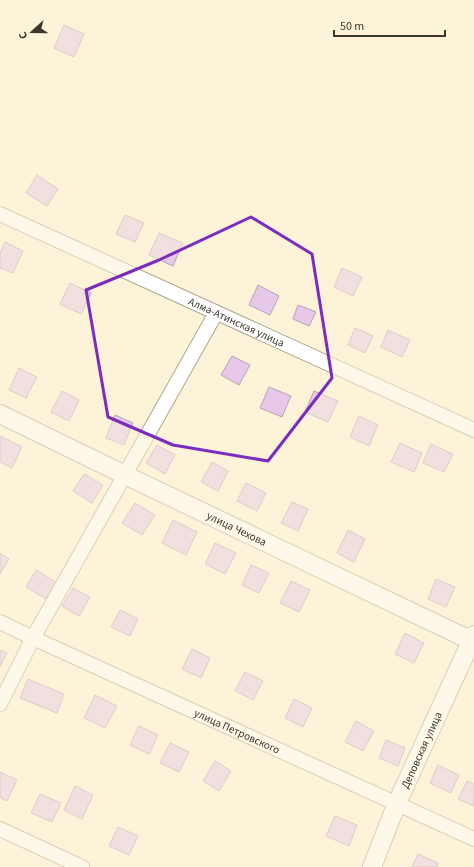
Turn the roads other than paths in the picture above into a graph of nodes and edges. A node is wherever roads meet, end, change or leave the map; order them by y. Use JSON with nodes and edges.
{"nodes":[{"id":1,"x":0,"y":214,"type":"edge"},
{"id":2,"x":216,"y":312,"type":"junction"},
{"id":3,"x":0,"y":414,"type":"edge"},
{"id":4,"x":474,"y":430,"type":"edge"},
{"id":5,"x":125,"y":475,"type":"junction"},
{"id":6,"x":0,"y":622,"type":"edge"},
{"id":7,"x":33,"y":638,"type":"junction"},
{"id":8,"x":473,"y":640,"type":"edge"},
{"id":9,"x":0,"y":704,"type":"edge"},
{"id":10,"x":397,"y":803,"type":"junction"},
{"id":11,"x":0,"y":829,"type":"edge"},
{"id":12,"x":474,"y":839,"type":"edge"},
{"id":13,"x":82,"y":867,"type":"edge"},
{"id":14,"x":372,"y":867,"type":"edge"}],
"edges":[{"from":1,"to":2,"type":"street","name":"Алма-Атинская улица"},
{"from":2,"to":4,"type":"street","name":"Алма-Атинская улица"},
{"from":2,"to":5,"type":"street"},
{"from":3,"to":5,"type":"street","name":"улица Чехова"},
{"from":5,"to":7,"type":"street"},
{"from":5,"to":8,"type":"street","name":"улица Чехова"},
{"from":6,"to":7,"type":"street","name":"улица Петровского"},
{"from":7,"to":9,"type":"street"},
{"from":7,"to":10,"type":"street","name":"улица Петровского"},
{"from":8,"to":10,"type":"street","name":"Деповская улица"},
{"from":10,"to":12,"type":"street","name":"улица Петровского"},
{"from":10,"to":14,"type":"street","name":"Деповская улица"},
{"from":11,"to":13,"type":"street"}]}
